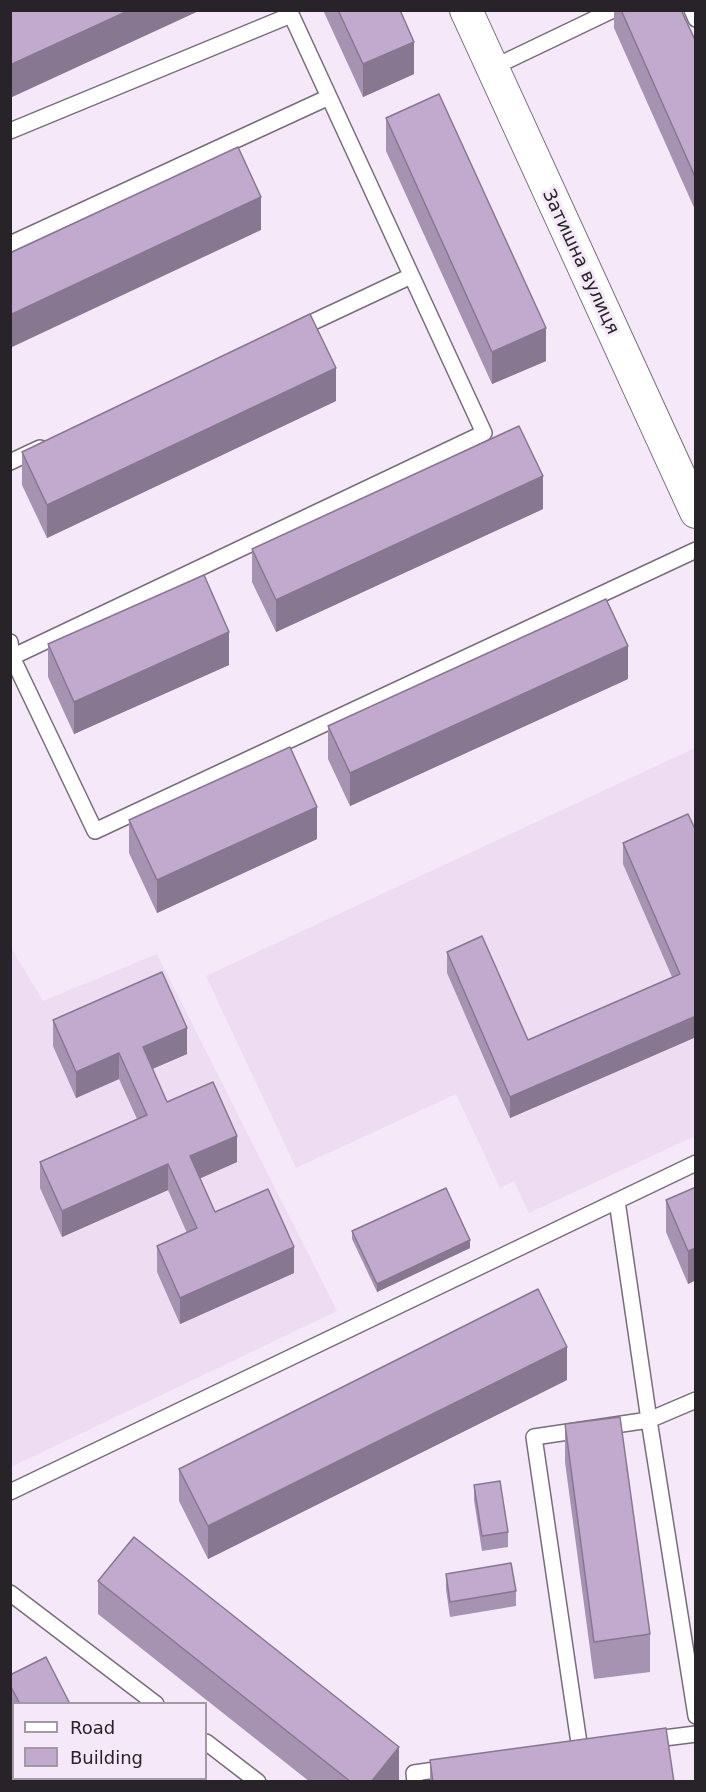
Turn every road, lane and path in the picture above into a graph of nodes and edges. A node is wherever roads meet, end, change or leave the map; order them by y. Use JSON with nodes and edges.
{"nodes":[{"id":1,"x":466,"y":10,"type":"edge"},
{"id":2,"x":613,"y":10,"type":"edge"},
{"id":3,"x":692,"y":10,"type":"edge"},
{"id":4,"x":290,"y":13,"type":"edge"},
{"id":5,"x":696,"y":19,"type":"edge"},
{"id":6,"x":492,"y":68,"type":"junction"},
{"id":7,"x":329,"y":97,"type":"junction"},
{"id":8,"x":10,"y":131,"type":"edge"},
{"id":9,"x":10,"y":244,"type":"edge"},
{"id":10,"x":411,"y":276,"type":"junction"},
{"id":11,"x":281,"y":336,"type":"edge"},
{"id":12,"x":54,"y":442,"type":"edge"},
{"id":13,"x":10,"y":462,"type":"edge"},
{"id":14,"x":696,"y":512,"type":"edge"},
{"id":15,"x":696,"y":550,"type":"edge"},
{"id":16,"x":11,"y":650,"type":"edge"},
{"id":17,"x":696,"y":1163,"type":"edge"},
{"id":18,"x":617,"y":1201,"type":"junction"},
{"id":19,"x":696,"y":1400,"type":"edge"},
{"id":20,"x":649,"y":1420,"type":"junction"},
{"id":21,"x":10,"y":1492,"type":"edge"},
{"id":22,"x":10,"y":1593,"type":"edge"},
{"id":23,"x":153,"y":1702,"type":"edge"},
{"id":24,"x":695,"y":1708,"type":"edge"},
{"id":25,"x":696,"y":1734,"type":"edge"},
{"id":26,"x":638,"y":1742,"type":"edge"},
{"id":27,"x":207,"y":1743,"type":"edge"},
{"id":28,"x":581,"y":1750,"type":"edge"},
{"id":29,"x":458,"y":1767,"type":"edge"},
{"id":30,"x":258,"y":1782,"type":"edge"},
{"id":31,"x":415,"y":1782,"type":"edge"}],
"edges":[{"from":1,"to":6,"type":"street","name":"Затишна вулиця"},
{"from":2,"to":6,"type":"lane"},
{"from":3,"to":5,"type":"lane"},
{"from":4,"to":7,"type":"lane"},
{"from":4,"to":8,"type":"lane"},
{"from":6,"to":14,"type":"street","name":"Затишна вулиця"},
{"from":7,"to":9,"type":"lane"},
{"from":7,"to":10,"type":"lane"},
{"from":10,"to":11,"type":"lane"},
{"from":10,"to":16,"type":"lane"},
{"from":12,"to":13,"type":"lane"},
{"from":15,"to":16,"type":"lane"},
{"from":17,"to":18,"type":"lane"},
{"from":18,"to":20,"type":"lane"},
{"from":18,"to":21,"type":"lane"},
{"from":19,"to":20,"type":"lane"},
{"from":20,"to":24,"type":"lane"},
{"from":20,"to":28,"type":"lane"},
{"from":22,"to":23,"type":"lane"},
{"from":25,"to":26,"type":"lane"},
{"from":27,"to":30,"type":"lane"},
{"from":29,"to":31,"type":"lane"}]}
